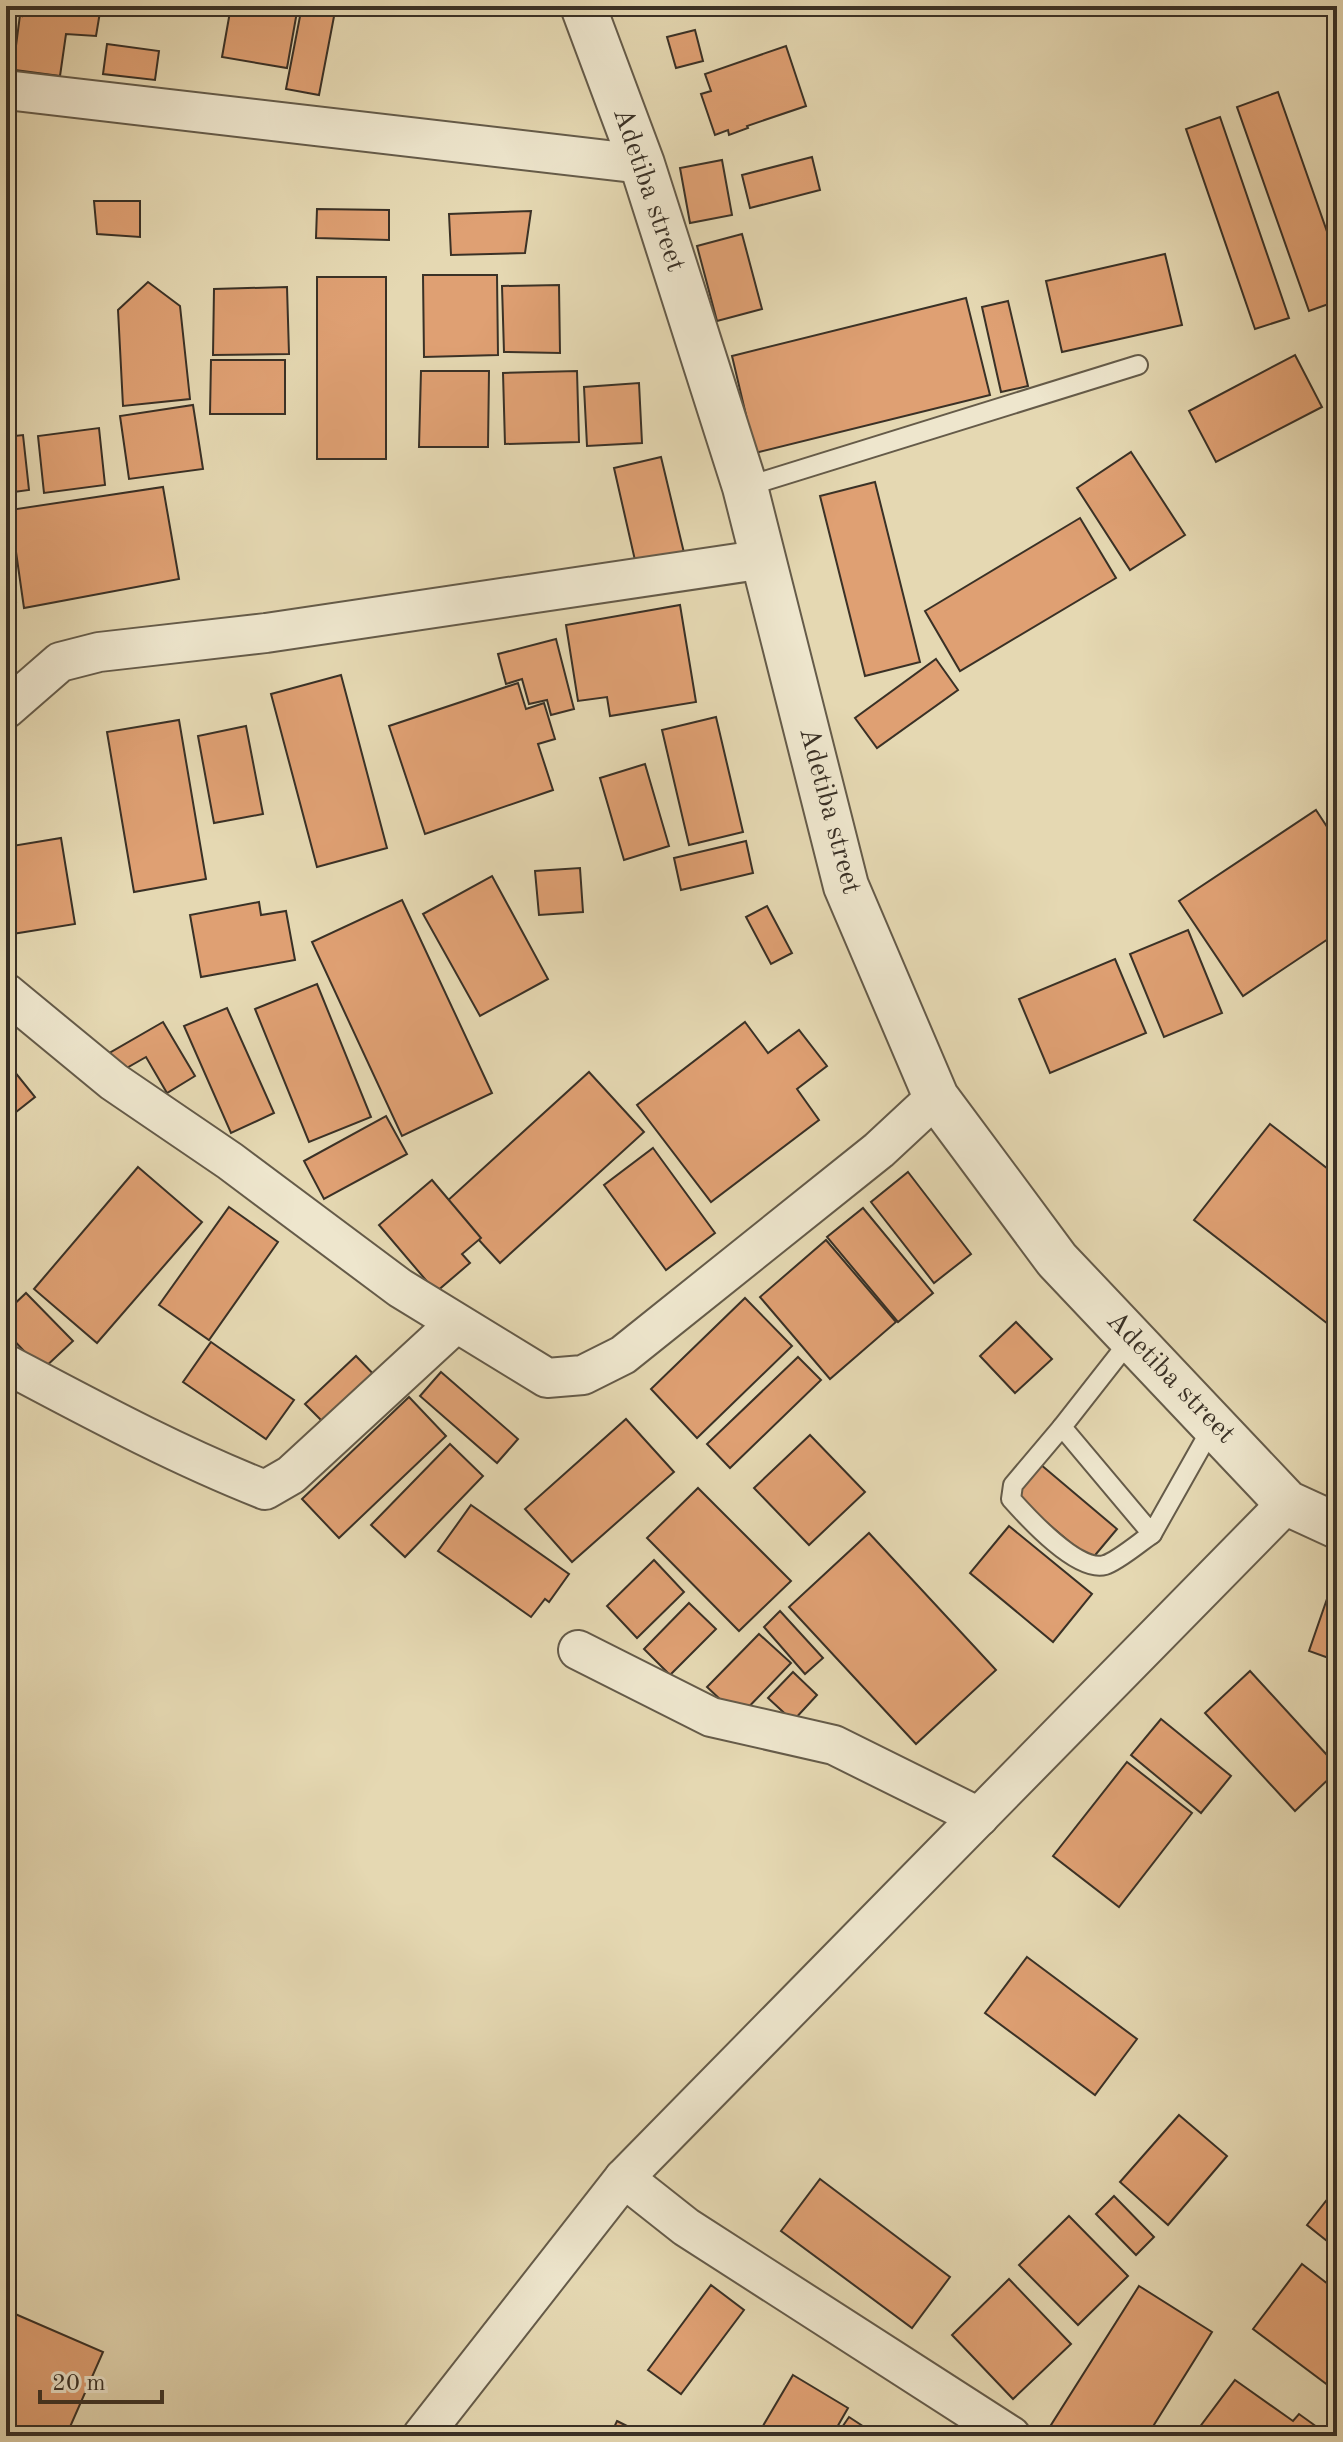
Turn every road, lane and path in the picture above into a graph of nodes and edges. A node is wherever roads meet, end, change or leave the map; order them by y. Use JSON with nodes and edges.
{"nodes":[{"id":1,"x":583,"y":6,"type":"edge"},
{"id":2,"x":6,"y":90,"type":"edge"},
{"id":3,"x":642,"y":164,"type":"junction"},
{"id":4,"x":1138,"y":365,"type":"dead end"},
{"id":5,"x":745,"y":487,"type":"junction"},
{"id":6,"x":765,"y":559,"type":"junction"},
{"id":7,"x":6,"y":709,"type":"edge"},
{"id":8,"x":6,"y":993,"type":"edge"},
{"id":9,"x":936,"y":1097,"type":"junction"},
{"id":10,"x":456,"y":1323,"type":"junction"},
{"id":11,"x":1131,"y":1339,"type":"junction"},
{"id":12,"x":6,"y":1364,"type":"edge"},
{"id":13,"x":1214,"y":1424,"type":"junction"},
{"id":14,"x":1062,"y":1427,"type":"junction"},
{"id":15,"x":1287,"y":1503,"type":"junction"},
{"id":16,"x":1337,"y":1526,"type":"edge"},
{"id":17,"x":1152,"y":1534,"type":"junction"},
{"id":18,"x":578,"y":1650,"type":"dead end"},
{"id":19,"x":979,"y":1817,"type":"junction"},
{"id":20,"x":624,"y":2178,"type":"junction"},
{"id":21,"x":422,"y":2436,"type":"edge"},
{"id":22,"x":1011,"y":2436,"type":"edge"}],
"edges":[{"from":1,"to":3,"type":"street","name":"Adetiba street"},
{"from":2,"to":3,"type":"street"},
{"from":3,"to":5,"type":"street","name":"Adetiba street"},
{"from":4,"to":5,"type":"lane"},
{"from":5,"to":6,"type":"street","name":"Adetiba street"},
{"from":6,"to":7,"type":"street"},
{"from":6,"to":9,"type":"street","name":"Adetiba street"},
{"from":8,"to":10,"type":"street"},
{"from":9,"to":10,"type":"street"},
{"from":9,"to":11,"type":"street","name":"Adetiba street"},
{"from":10,"to":12,"type":"street"},
{"from":11,"to":13,"type":"street","name":"Adetiba street"},
{"from":11,"to":14,"type":"lane"},
{"from":13,"to":15,"type":"street","name":"Adetiba street"},
{"from":13,"to":17,"type":"lane"},
{"from":14,"to":17,"type":"lane"},
{"from":14,"to":17,"type":"lane"},
{"from":15,"to":16,"type":"street"},
{"from":15,"to":19,"type":"street"},
{"from":18,"to":19,"type":"street"},
{"from":19,"to":20,"type":"street"},
{"from":20,"to":21,"type":"street"},
{"from":20,"to":22,"type":"street"}]}
